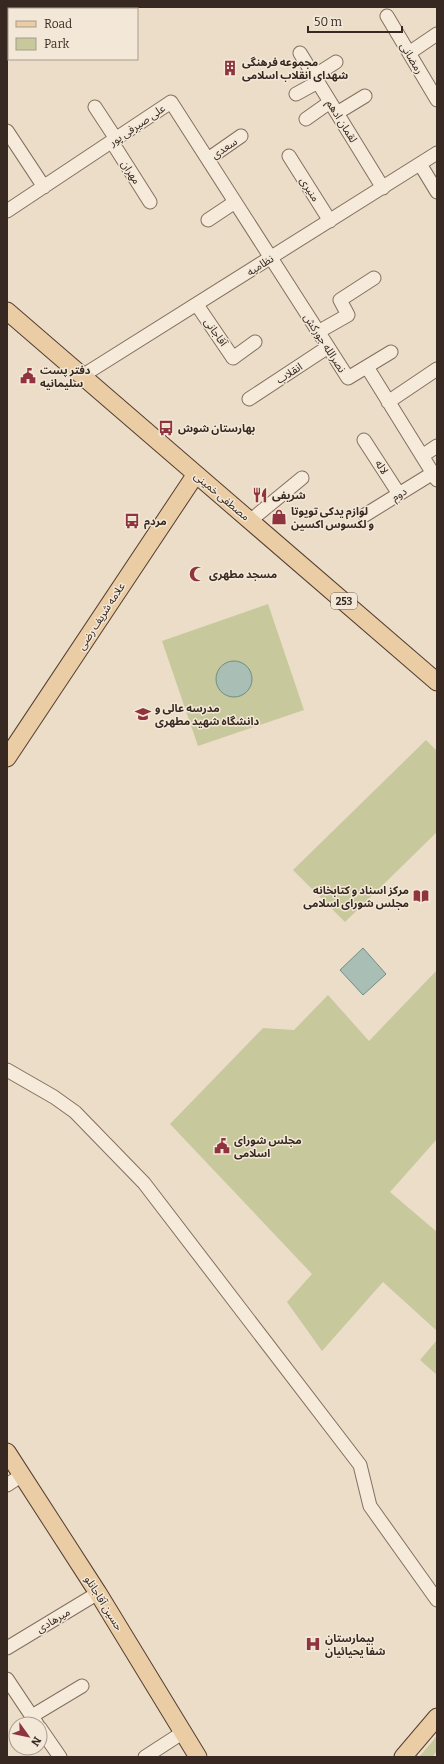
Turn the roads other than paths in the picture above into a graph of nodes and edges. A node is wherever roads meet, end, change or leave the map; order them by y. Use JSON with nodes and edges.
{"nodes":[{"id":1,"x":387,"y":16,"type":"dead end"},
{"id":2,"x":437,"y":34,"type":"edge"},
{"id":3,"x":300,"y":53,"type":"dead end"},
{"id":4,"x":409,"y":53,"type":"junction"},
{"id":5,"x":336,"y":62,"type":"dead end"},
{"id":6,"x":316,"y":79,"type":"junction"},
{"id":7,"x":296,"y":94,"type":"dead end"},
{"id":8,"x":365,"y":96,"type":"dead end"},
{"id":9,"x":437,"y":100,"type":"edge"},
{"id":10,"x":95,"y":107,"type":"dead end"},
{"id":11,"x":334,"y":108,"type":"junction"},
{"id":12,"x":306,"y":119,"type":"dead end"},
{"id":13,"x":7,"y":131,"type":"edge"},
{"id":14,"x":241,"y":136,"type":"dead end"},
{"id":15,"x":114,"y":141,"type":"junction"},
{"id":16,"x":437,"y":153,"type":"edge"},
{"id":17,"x":289,"y":156,"type":"dead end"},
{"id":18,"x":208,"y":159,"type":"junction"},
{"id":19,"x":420,"y":164,"type":"junction"},
{"id":20,"x":44,"y":187,"type":"junction"},
{"id":21,"x":383,"y":188,"type":"junction"},
{"id":22,"x":437,"y":192,"type":"edge"},
{"id":23,"x":150,"y":202,"type":"dead end"},
{"id":24,"x":235,"y":202,"type":"junction"},
{"id":25,"x":7,"y":211,"type":"edge"},
{"id":26,"x":208,"y":220,"type":"dead end"},
{"id":27,"x":330,"y":221,"type":"junction"},
{"id":28,"x":271,"y":258,"type":"junction"},
{"id":29,"x":374,"y":278,"type":"dead end"},
{"id":30,"x":197,"y":304,"type":"junction"},
{"id":31,"x":7,"y":311,"type":"edge"},
{"id":32,"x":318,"y":332,"type":"junction"},
{"id":33,"x":256,"y":342,"type":"dead end"},
{"id":34,"x":328,"y":347,"type":"junction"},
{"id":35,"x":392,"y":352,"type":"dead end"},
{"id":36,"x":367,"y":367,"type":"junction"},
{"id":37,"x":437,"y":369,"type":"edge"},
{"id":38,"x":82,"y":376,"type":"junction"},
{"id":39,"x":248,"y":399,"type":"dead end"},
{"id":40,"x":388,"y":402,"type":"junction"},
{"id":41,"x":364,"y":440,"type":"dead end"},
{"id":42,"x":437,"y":446,"type":"edge"},
{"id":43,"x":422,"y":456,"type":"junction"},
{"id":44,"x":196,"y":474,"type":"junction"},
{"id":45,"x":435,"y":476,"type":"edge"},
{"id":46,"x":302,"y":478,"type":"dead end"},
{"id":47,"x":399,"y":494,"type":"junction"},
{"id":48,"x":365,"y":515,"type":"dead end"},
{"id":49,"x":251,"y":520,"type":"junction"},
{"id":50,"x":437,"y":682,"type":"edge"},
{"id":51,"x":7,"y":758,"type":"edge"},
{"id":52,"x":7,"y":1070,"type":"edge"},
{"id":53,"x":7,"y":1452,"type":"edge"},
{"id":54,"x":22,"y":1475,"type":"junction"},
{"id":55,"x":7,"y":1485,"type":"edge"},
{"id":56,"x":98,"y":1593,"type":"junction"},
{"id":57,"x":437,"y":1600,"type":"edge"},
{"id":58,"x":7,"y":1648,"type":"edge"},
{"id":59,"x":7,"y":1679,"type":"edge"},
{"id":60,"x":82,"y":1686,"type":"dead end"},
{"id":61,"x":32,"y":1716,"type":"edge"},
{"id":62,"x":41,"y":1716,"type":"edge"},
{"id":63,"x":437,"y":1717,"type":"edge"},
{"id":64,"x":182,"y":1733,"type":"junction"},
{"id":65,"x":48,"y":1740,"type":"edge"},
{"id":66,"x":60,"y":1757,"type":"edge"},
{"id":67,"x":145,"y":1757,"type":"edge"},
{"id":68,"x":198,"y":1757,"type":"edge"},
{"id":69,"x":403,"y":1757,"type":"edge"}],
"edges":[{"from":1,"to":4,"type":"street","name":"رمضانی"},
{"from":2,"to":4,"type":"street"},
{"from":3,"to":6,"type":"street","name":"لقمان ادهم"},
{"from":4,"to":9,"type":"street","name":"رمضانی"},
{"from":5,"to":6,"type":"street"},
{"from":6,"to":7,"type":"street"},
{"from":6,"to":11,"type":"street","name":"لقمان ادهم"},
{"from":8,"to":11,"type":"street"},
{"from":10,"to":15,"type":"street","name":"مهران"},
{"from":11,"to":12,"type":"street"},
{"from":11,"to":21,"type":"street","name":"لقمان ادهم"},
{"from":13,"to":20,"type":"street"},
{"from":14,"to":18,"type":"street","name":"سعدی"},
{"from":15,"to":18,"type":"street","name":"علی صیرفی پور"},
{"from":15,"to":20,"type":"street","name":"علی صیرفی پور"},
{"from":15,"to":23,"type":"street","name":"مهران"},
{"from":16,"to":19,"type":"street","name":"نظامیه"},
{"from":17,"to":27,"type":"street","name":"منیری"},
{"from":18,"to":24,"type":"street","name":"علی صیرفی پور"},
{"from":19,"to":21,"type":"street","name":"نظامیه"},
{"from":19,"to":22,"type":"street"},
{"from":20,"to":25,"type":"street","name":"علی صیرفی پور"},
{"from":21,"to":27,"type":"street","name":"نظامیه"},
{"from":24,"to":26,"type":"street"},
{"from":24,"to":28,"type":"street","name":"علی صیرفی پور"},
{"from":27,"to":28,"type":"street","name":"نظامیه"},
{"from":28,"to":30,"type":"street","name":"نظامیه"},
{"from":28,"to":32,"type":"street","name":"نصرالله جورکش"},
{"from":29,"to":32,"type":"street"},
{"from":30,"to":33,"type":"street","name":"آقاجانی"},
{"from":30,"to":38,"type":"street","name":"نظامیه"},
{"from":31,"to":38,"type":"main road","name":"مصطفی خمینی","number":"253"},
{"from":32,"to":34,"type":"street","name":"نصرالله جورکش"},
{"from":34,"to":36,"type":"street","name":"نصرالله جورکش"},
{"from":34,"to":39,"type":"street","name":"انقلاب"},
{"from":35,"to":36,"type":"street"},
{"from":36,"to":40,"type":"street"},
{"from":37,"to":40,"type":"street"},
{"from":38,"to":44,"type":"main road","name":"مصطفی خمینی","number":"253"},
{"from":40,"to":43,"type":"street"},
{"from":41,"to":47,"type":"street","name":"لاله"},
{"from":42,"to":43,"type":"street"},
{"from":43,"to":45,"type":"street"},
{"from":44,"to":49,"type":"main road","name":"مصطفی خمینی","number":"253"},
{"from":44,"to":51,"type":"main road","name":"علامه شریف رضی"},
{"from":45,"to":47,"type":"street","name":"دوم"},
{"from":46,"to":49,"type":"street"},
{"from":47,"to":48,"type":"street","name":"دوم"},
{"from":49,"to":50,"type":"main road","name":"مصطفی خمینی","number":"253"},
{"from":52,"to":57,"type":"street"},
{"from":53,"to":54,"type":"main road","name":"حسین آقاجانلو"},
{"from":54,"to":55,"type":"street"},
{"from":54,"to":56,"type":"main road","name":"حسین آقاجانلو"},
{"from":56,"to":58,"type":"street","name":"میرهادی"},
{"from":56,"to":64,"type":"main road","name":"حسین آقاجانلو"},
{"from":59,"to":61,"type":"street"},
{"from":60,"to":62,"type":"street"},
{"from":63,"to":69,"type":"main road"},
{"from":64,"to":67,"type":"street"},
{"from":64,"to":68,"type":"main road","name":"حسین آقاجانلو"},
{"from":65,"to":66,"type":"street"}]}
